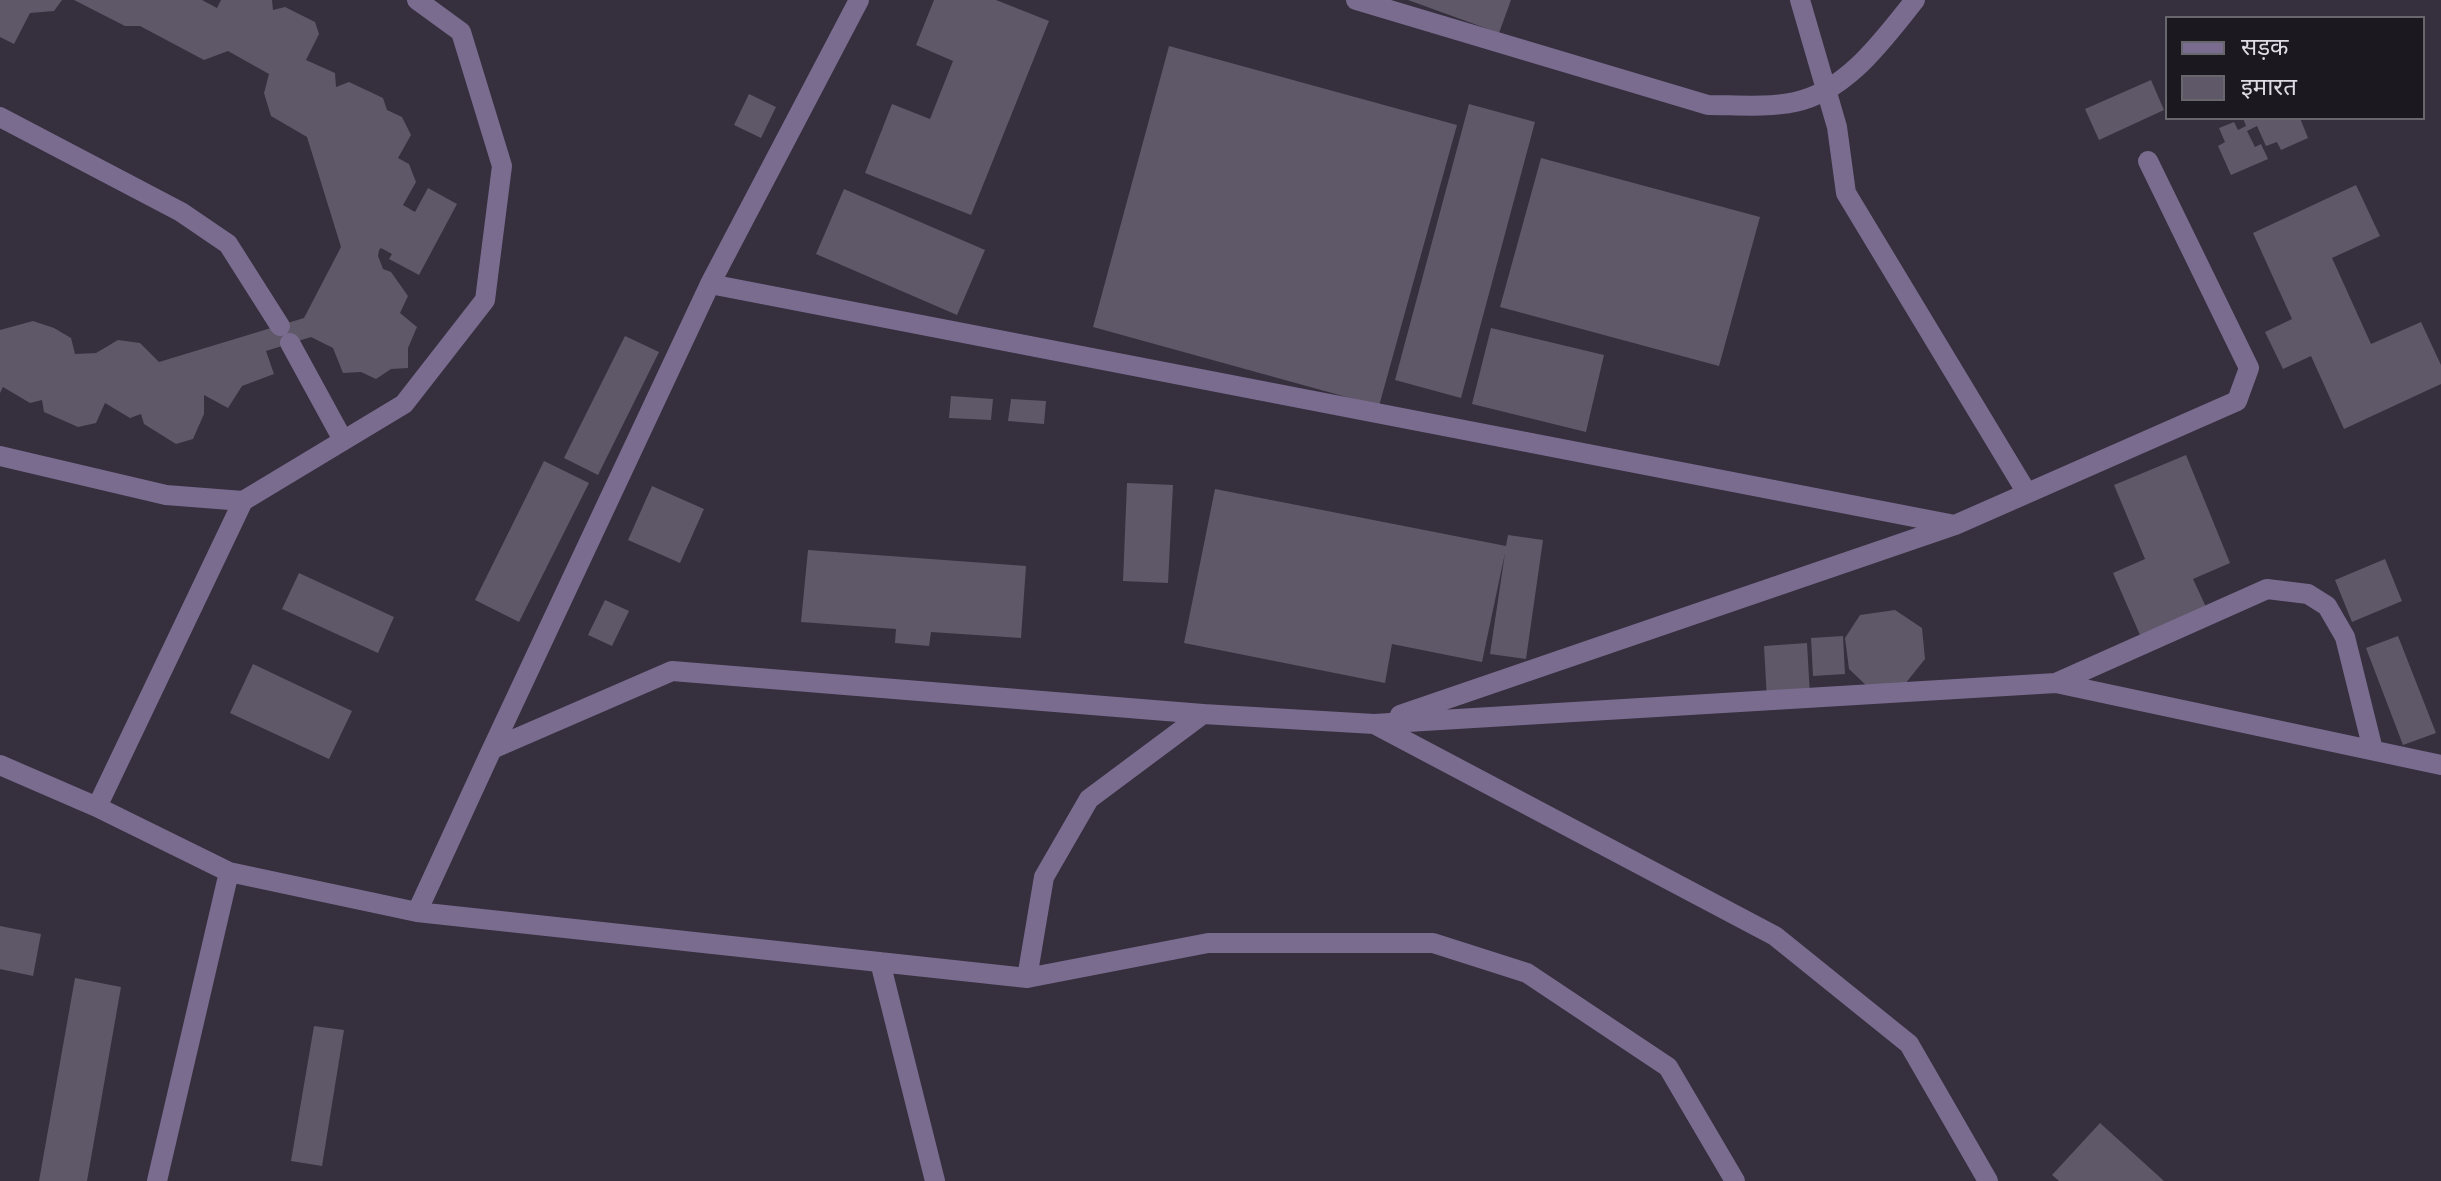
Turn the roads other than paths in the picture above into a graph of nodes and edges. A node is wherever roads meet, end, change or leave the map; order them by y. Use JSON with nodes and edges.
{"nodes":[{"id":1,"x":417,"y":0,"type":"edge"},
{"id":2,"x":859,"y":0,"type":"edge"},
{"id":3,"x":1356,"y":0,"type":"edge"},
{"id":4,"x":1800,"y":0,"type":"edge"},
{"id":5,"x":1915,"y":0,"type":"edge"},
{"id":6,"x":1827,"y":90,"type":"junction"},
{"id":7,"x":0,"y":117,"type":"edge"},
{"id":8,"x":2148,"y":161,"type":"dead end"},
{"id":9,"x":710,"y":284,"type":"junction"},
{"id":10,"x":343,"y":440,"type":"junction"},
{"id":11,"x":0,"y":456,"type":"edge"},
{"id":12,"x":2027,"y":493,"type":"junction"},
{"id":13,"x":243,"y":501,"type":"junction"},
{"id":14,"x":1955,"y":525,"type":"junction"},
{"id":15,"x":2056,"y":683,"type":"junction"},
{"id":16,"x":1203,"y":714,"type":"junction"},
{"id":17,"x":1374,"y":724,"type":"junction"},
{"id":18,"x":492,"y":749,"type":"junction"},
{"id":19,"x":2373,"y":750,"type":"junction"},
{"id":20,"x":0,"y":765,"type":"edge"},
{"id":21,"x":2441,"y":765,"type":"edge"},
{"id":22,"x":97,"y":807,"type":"junction"},
{"id":23,"x":229,"y":872,"type":"junction"},
{"id":24,"x":417,"y":912,"type":"junction"},
{"id":25,"x":880,"y":962,"type":"junction"},
{"id":26,"x":1027,"y":978,"type":"junction"},
{"id":27,"x":157,"y":1181,"type":"edge"},
{"id":28,"x":935,"y":1181,"type":"edge"},
{"id":29,"x":1735,"y":1181,"type":"edge"},
{"id":30,"x":1988,"y":1181,"type":"edge"}],
"edges":[{"from":1,"to":10,"type":"street"},
{"from":2,"to":9,"type":"street"},
{"from":3,"to":6,"type":"street"},
{"from":4,"to":6,"type":"street"},
{"from":5,"to":6,"type":"street"},
{"from":6,"to":12,"type":"street"},
{"from":7,"to":10,"type":"street"},
{"from":8,"to":12,"type":"street"},
{"from":9,"to":14,"type":"street"},
{"from":9,"to":18,"type":"street"},
{"from":10,"to":13,"type":"street"},
{"from":11,"to":13,"type":"street"},
{"from":12,"to":14,"type":"street"},
{"from":13,"to":22,"type":"street"},
{"from":14,"to":17,"type":"street"},
{"from":15,"to":17,"type":"street"},
{"from":15,"to":19,"type":"street"},
{"from":15,"to":19,"type":"street"},
{"from":16,"to":17,"type":"street"},
{"from":16,"to":18,"type":"street"},
{"from":16,"to":26,"type":"street"},
{"from":17,"to":30,"type":"street"},
{"from":18,"to":24,"type":"street"},
{"from":19,"to":21,"type":"street"},
{"from":20,"to":22,"type":"street"},
{"from":22,"to":23,"type":"street"},
{"from":23,"to":24,"type":"street"},
{"from":23,"to":27,"type":"street"},
{"from":24,"to":25,"type":"street"},
{"from":25,"to":26,"type":"street"},
{"from":25,"to":28,"type":"street"},
{"from":26,"to":29,"type":"street"}]}
